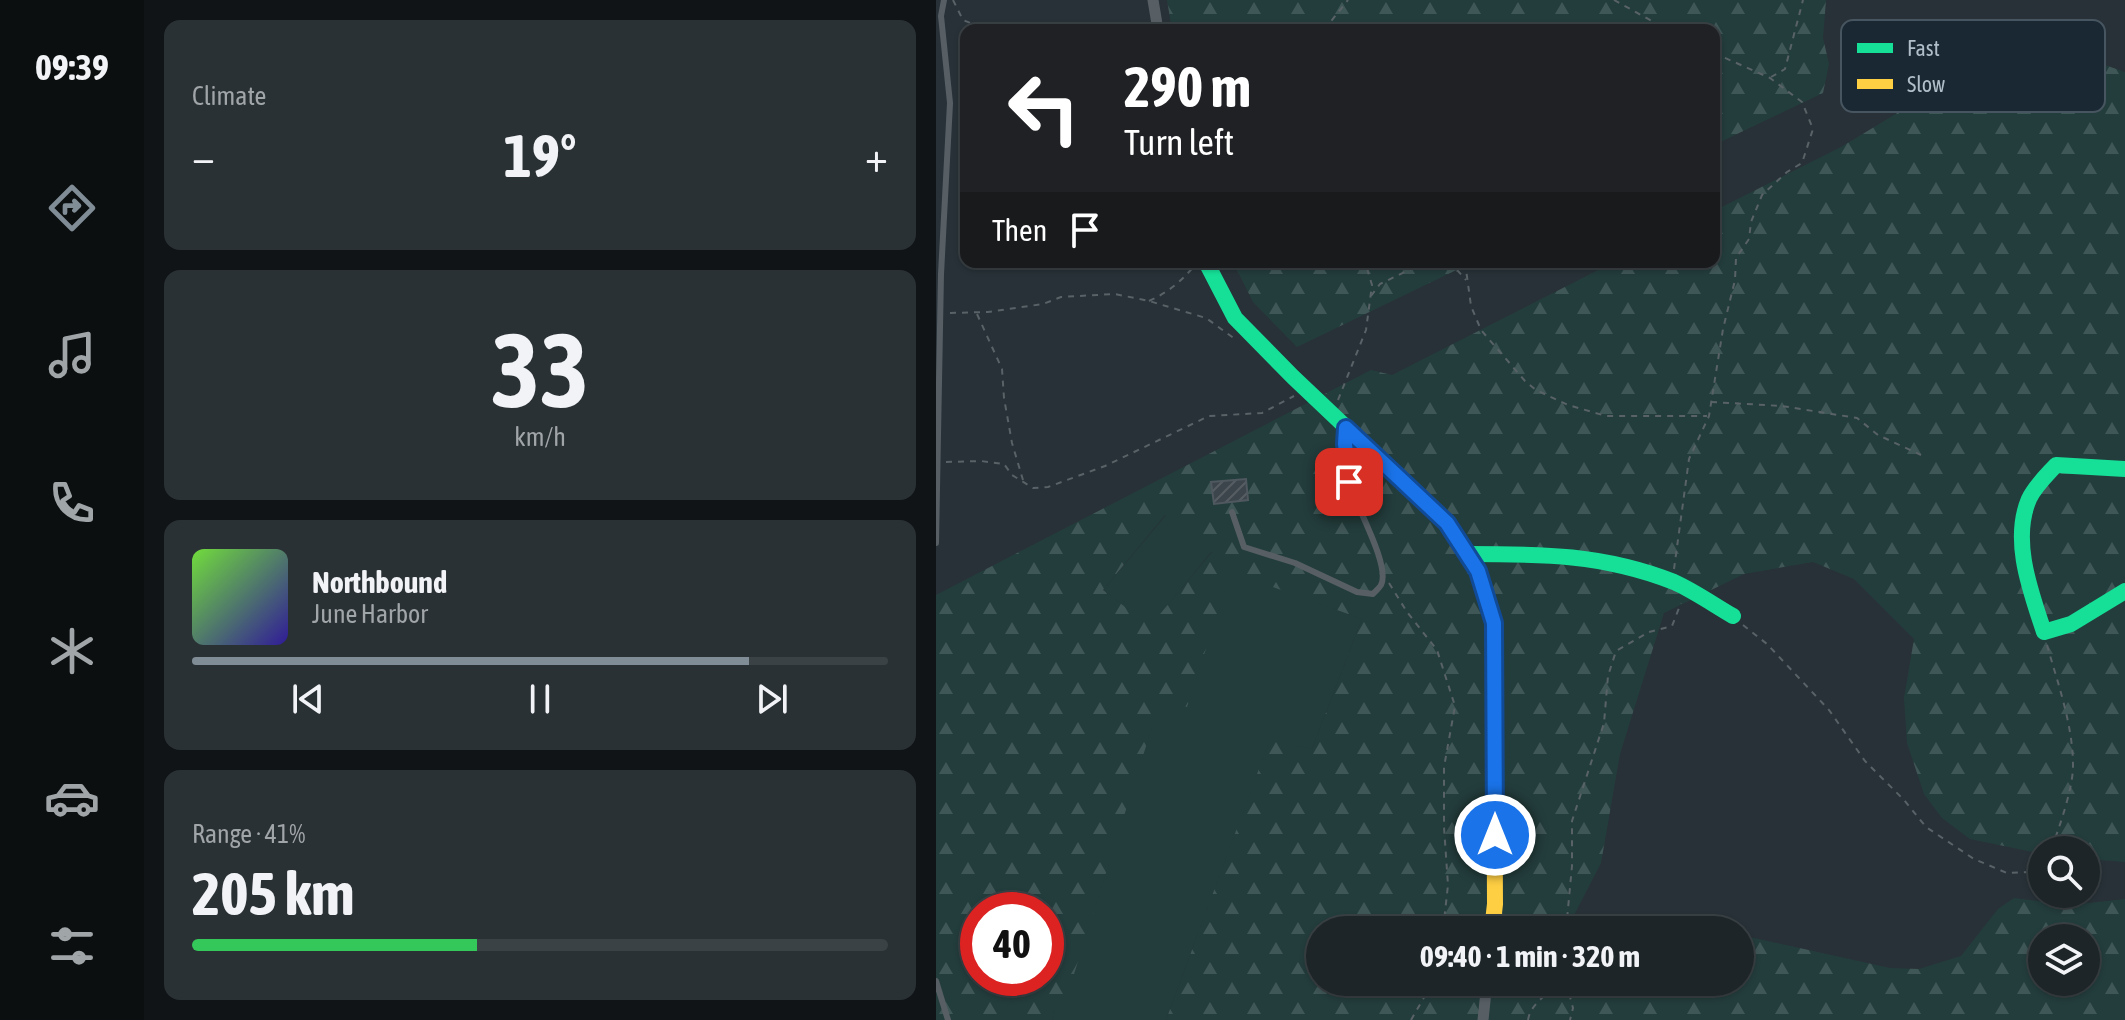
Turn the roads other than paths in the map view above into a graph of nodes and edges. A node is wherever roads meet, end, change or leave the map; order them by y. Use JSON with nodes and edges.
{"nodes":[{"id":1,"x":944,"y":0,"type":"edge"},
{"id":2,"x":1153,"y":0,"type":"edge"},
{"id":3,"x":938,"y":16,"type":"edge"},
{"id":4,"x":1157,"y":24,"type":"edge"},
{"id":5,"x":1209,"y":268,"type":"edge"},
{"id":6,"x":1346,"y":428,"type":"junction"},
{"id":7,"x":938,"y":462,"type":"edge"},
{"id":8,"x":2124,"y":472,"type":"edge"},
{"id":9,"x":1232,"y":512,"type":"dead end"},
{"id":10,"x":936,"y":543,"type":"edge"},
{"id":11,"x":1467,"y":554,"type":"junction"},
{"id":12,"x":2125,"y":591,"type":"edge"},
{"id":13,"x":1733,"y":616,"type":"road end"},
{"id":14,"x":1494,"y":916,"type":"edge"},
{"id":15,"x":936,"y":981,"type":"edge"},
{"id":16,"x":1486,"y":996,"type":"edge"},
{"id":17,"x":948,"y":1020,"type":"edge"},
{"id":18,"x":1483,"y":1020,"type":"edge"}],
"edges":[{"from":1,"to":3,"type":"lane"},
{"from":2,"to":4,"type":"street"},
{"from":3,"to":7,"type":"lane"},
{"from":5,"to":6,"type":"street"},
{"from":6,"to":9,"type":"lane"},
{"from":6,"to":11,"type":"street"},
{"from":7,"to":10,"type":"lane"},
{"from":8,"to":12,"type":"street"},
{"from":11,"to":13,"type":"street"},
{"from":11,"to":14,"type":"street"},
{"from":15,"to":17,"type":"lane"},
{"from":16,"to":18,"type":"street"}]}
